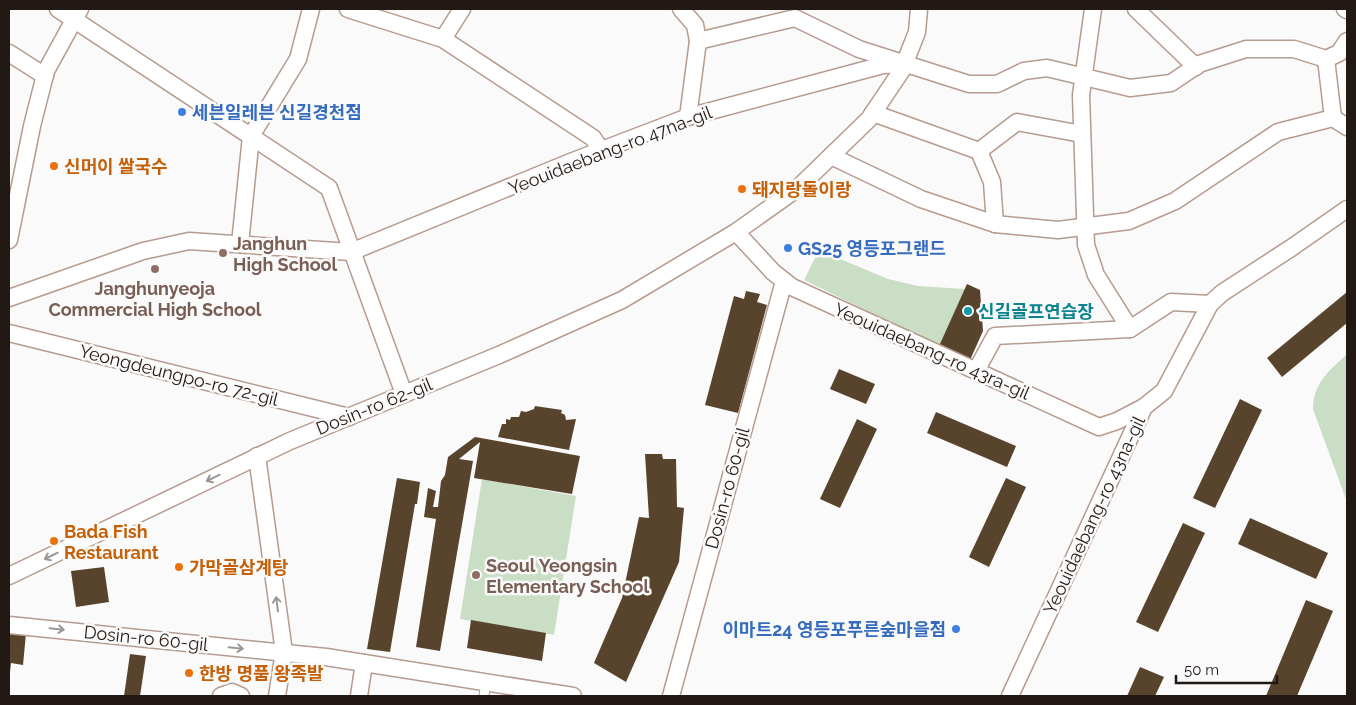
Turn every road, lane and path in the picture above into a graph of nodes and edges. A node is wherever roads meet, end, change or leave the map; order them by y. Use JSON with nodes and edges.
{"nodes":[{"id":1,"x":58,"y":9,"type":"edge"},
{"id":2,"x":311,"y":9,"type":"edge"},
{"id":3,"x":348,"y":9,"type":"edge"},
{"id":4,"x":462,"y":9,"type":"edge"},
{"id":5,"x":681,"y":9,"type":"edge"},
{"id":6,"x":919,"y":9,"type":"edge"},
{"id":7,"x":1093,"y":9,"type":"edge"},
{"id":8,"x":1136,"y":9,"type":"edge"},
{"id":9,"x":76,"y":14,"type":"edge"},
{"id":10,"x":443,"y":39,"type":"junction"},
{"id":11,"x":698,"y":41,"type":"junction"},
{"id":12,"x":1347,"y":42,"type":"edge"},
{"id":13,"x":9,"y":52,"type":"edge"},
{"id":14,"x":1326,"y":59,"type":"junction"},
{"id":15,"x":904,"y":64,"type":"junction"},
{"id":16,"x":1196,"y":67,"type":"junction"},
{"id":17,"x":45,"y":76,"type":"junction"},
{"id":18,"x":1082,"y":77,"type":"junction"},
{"id":19,"x":873,"y":113,"type":"junction"},
{"id":20,"x":688,"y":117,"type":"junction"},
{"id":21,"x":1340,"y":122,"type":"edge"},
{"id":22,"x":1082,"y":134,"type":"junction"},
{"id":23,"x":251,"y":136,"type":"junction"},
{"id":24,"x":602,"y":150,"type":"junction"},
{"id":25,"x":979,"y":151,"type":"junction"},
{"id":26,"x":831,"y":156,"type":"junction"},
{"id":27,"x":15,"y":183,"type":"edge"},
{"id":28,"x":1347,"y":209,"type":"edge"},
{"id":29,"x":995,"y":224,"type":"junction"},
{"id":30,"x":1085,"y":226,"type":"junction"},
{"id":31,"x":736,"y":232,"type":"junction"},
{"id":32,"x":9,"y":240,"type":"edge"},
{"id":33,"x":240,"y":244,"type":"junction"},
{"id":34,"x":351,"y":252,"type":"junction"},
{"id":35,"x":784,"y":281,"type":"junction"},
{"id":36,"x":9,"y":298,"type":"edge"},
{"id":37,"x":1210,"y":304,"type":"junction"},
{"id":38,"x":1130,"y":329,"type":"junction"},
{"id":39,"x":9,"y":332,"type":"edge"},
{"id":40,"x":976,"y":371,"type":"junction"},
{"id":41,"x":404,"y":394,"type":"junction"},
{"id":42,"x":1144,"y":407,"type":"junction"},
{"id":43,"x":348,"y":417,"type":"junction"},
{"id":44,"x":257,"y":456,"type":"junction"},
{"id":45,"x":9,"y":576,"type":"edge"},
{"id":46,"x":9,"y":625,"type":"edge"},
{"id":47,"x":284,"y":652,"type":"junction"},
{"id":48,"x":364,"y":663,"type":"junction"},
{"id":49,"x":485,"y":689,"type":"edge"},
{"id":50,"x":221,"y":696,"type":"edge"},
{"id":51,"x":241,"y":696,"type":"edge"},
{"id":52,"x":277,"y":696,"type":"edge"},
{"id":53,"x":359,"y":696,"type":"edge"},
{"id":54,"x":573,"y":696,"type":"edge"},
{"id":55,"x":671,"y":696,"type":"edge"},
{"id":56,"x":1010,"y":696,"type":"edge"}],
"edges":[{"from":1,"to":9,"type":"street"},
{"from":2,"to":23,"type":"street"},
{"from":3,"to":10,"type":"street"},
{"from":4,"to":10,"type":"street"},
{"from":5,"to":11,"type":"street"},
{"from":6,"to":15,"type":"street","name":"Dosin-ro 62-gil"},
{"from":7,"to":18,"type":"street"},
{"from":8,"to":16,"type":"street"},
{"from":9,"to":17,"type":"street"},
{"from":9,"to":23,"type":"street"},
{"from":10,"to":24,"type":"street"},
{"from":11,"to":15,"type":"street"},
{"from":11,"to":20,"type":"street"},
{"from":12,"to":14,"type":"street"},
{"from":13,"to":17,"type":"street"},
{"from":14,"to":16,"type":"street"},
{"from":14,"to":21,"type":"street"},
{"from":15,"to":18,"type":"street"},
{"from":15,"to":19,"type":"street","name":"Dosin-ro 62-gil"},
{"from":15,"to":20,"type":"street","name":"Yeouidaebang-ro 47na-gil"},
{"from":16,"to":18,"type":"street"},
{"from":17,"to":27,"type":"street"},
{"from":18,"to":22,"type":"street"},
{"from":19,"to":25,"type":"street"},
{"from":19,"to":26,"type":"street","name":"Dosin-ro 62-gil"},
{"from":20,"to":24,"type":"street","name":"Yeouidaebang-ro 47na-gil"},
{"from":21,"to":30,"type":"street"},
{"from":22,"to":25,"type":"street"},
{"from":22,"to":30,"type":"street"},
{"from":23,"to":33,"type":"street"},
{"from":23,"to":34,"type":"street"},
{"from":24,"to":34,"type":"street","name":"Yeouidaebang-ro 47na-gil"},
{"from":25,"to":29,"type":"street"},
{"from":26,"to":29,"type":"street"},
{"from":26,"to":31,"type":"street","name":"Dosin-ro 62-gil"},
{"from":27,"to":32,"type":"street"},
{"from":28,"to":37,"type":"street","name":"Yeouidaebang-ro 43na-gil"},
{"from":29,"to":30,"type":"street"},
{"from":30,"to":38,"type":"street"},
{"from":31,"to":35,"type":"street","name":"Yeouidaebang-ro 43ra-gil"},
{"from":31,"to":41,"type":"street","name":"Dosin-ro 62-gil"},
{"from":33,"to":34,"type":"street"},
{"from":33,"to":36,"type":"street"},
{"from":34,"to":41,"type":"street"},
{"from":35,"to":40,"type":"street","name":"Yeouidaebang-ro 43ra-gil"},
{"from":35,"to":55,"type":"street","name":"Dosin-ro 60-gil"},
{"from":37,"to":38,"type":"street"},
{"from":37,"to":42,"type":"street","name":"Yeouidaebang-ro 43na-gil"},
{"from":38,"to":40,"type":"street"},
{"from":39,"to":43,"type":"street","name":"Yeongdeungpo-ro 72-gil"},
{"from":40,"to":42,"type":"street","name":"Yeouidaebang-ro 43ra-gil"},
{"from":41,"to":43,"type":"street","name":"Dosin-ro 62-gil"},
{"from":42,"to":56,"type":"street","name":"Yeouidaebang-ro 43na-gil"},
{"from":43,"to":44,"type":"street","name":"Dosin-ro 62-gil"},
{"from":44,"to":45,"type":"street","name":"Dosin-ro 62-gil","one_way":true},
{"from":47,"to":44,"type":"street","one_way":true},
{"from":46,"to":47,"type":"street","name":"Dosin-ro 60-gil","one_way":true},
{"from":47,"to":48,"type":"street","name":"Dosin-ro 60-gil"},
{"from":47,"to":52,"type":"street"},
{"from":48,"to":49,"type":"street","name":"Dosin-ro 60-gil"},
{"from":48,"to":53,"type":"street"},
{"from":49,"to":54,"type":"street","name":"Dosin-ro 60-gil"},
{"from":50,"to":51,"type":"street"}]}
